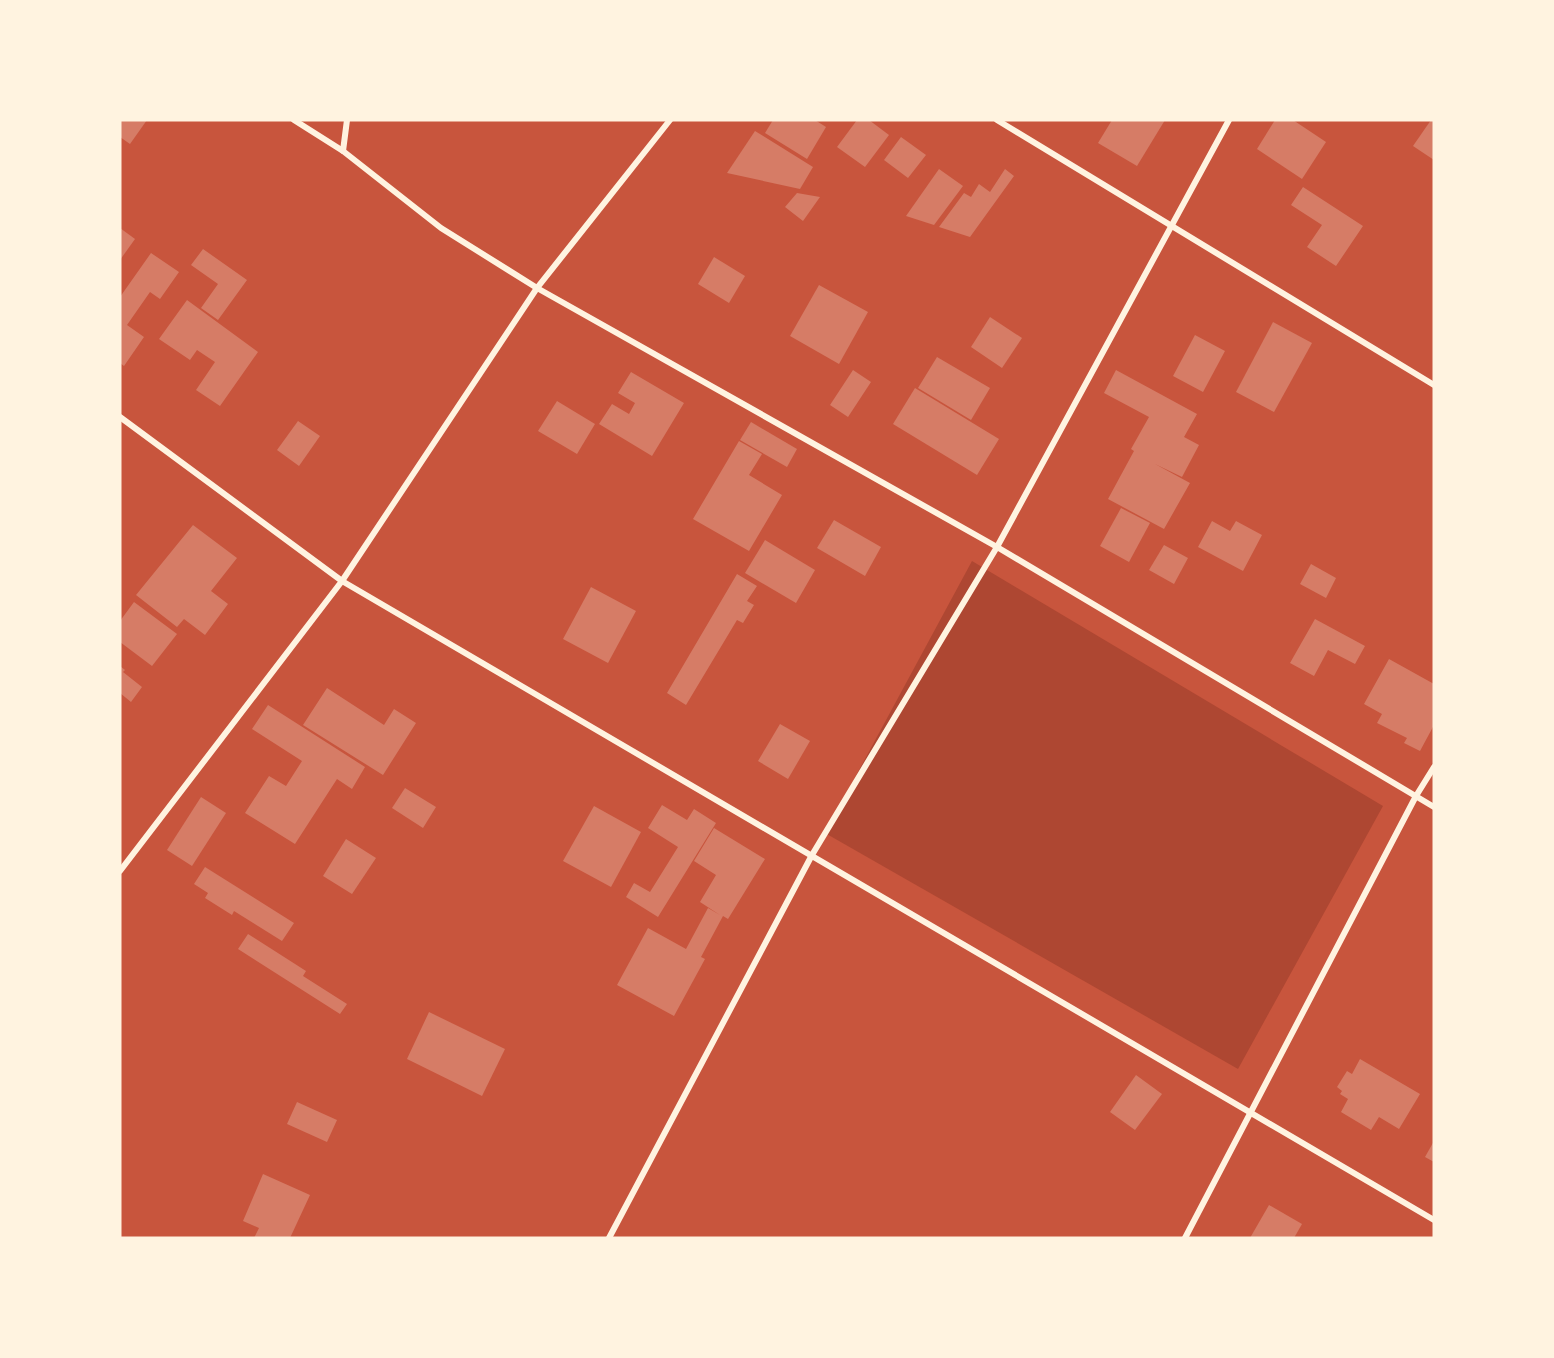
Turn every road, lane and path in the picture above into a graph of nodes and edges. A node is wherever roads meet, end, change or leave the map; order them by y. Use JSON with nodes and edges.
{"nodes":[{"id":1,"x":294,"y":120,"type":"edge"},
{"id":2,"x":347,"y":120,"type":"edge"},
{"id":3,"x":670,"y":120,"type":"edge"},
{"id":4,"x":996,"y":120,"type":"edge"},
{"id":5,"x":1229,"y":120,"type":"edge"},
{"id":6,"x":343,"y":151,"type":"junction"},
{"id":7,"x":1170,"y":226,"type":"junction"},
{"id":8,"x":537,"y":288,"type":"junction"},
{"id":9,"x":1434,"y":384,"type":"edge"},
{"id":10,"x":120,"y":417,"type":"edge"},
{"id":11,"x":997,"y":547,"type":"junction"},
{"id":12,"x":342,"y":580,"type":"junction"},
{"id":13,"x":1434,"y":767,"type":"edge"},
{"id":14,"x":1416,"y":796,"type":"junction"},
{"id":15,"x":1434,"y":807,"type":"edge"},
{"id":16,"x":812,"y":855,"type":"junction"},
{"id":17,"x":121,"y":868,"type":"edge"},
{"id":18,"x":1252,"y":1113,"type":"junction"},
{"id":19,"x":1434,"y":1220,"type":"edge"},
{"id":20,"x":609,"y":1238,"type":"edge"},
{"id":21,"x":1185,"y":1238,"type":"edge"}],
"edges":[{"from":1,"to":6,"type":"street"},
{"from":2,"to":6,"type":"street"},
{"from":3,"to":8,"type":"street"},
{"from":4,"to":7,"type":"street"},
{"from":5,"to":7,"type":"street"},
{"from":6,"to":8,"type":"street"},
{"from":7,"to":9,"type":"street"},
{"from":7,"to":11,"type":"street"},
{"from":8,"to":11,"type":"street"},
{"from":8,"to":12,"type":"street"},
{"from":10,"to":12,"type":"street"},
{"from":11,"to":14,"type":"street"},
{"from":11,"to":16,"type":"street"},
{"from":12,"to":16,"type":"street"},
{"from":12,"to":17,"type":"street"},
{"from":13,"to":14,"type":"street"},
{"from":14,"to":15,"type":"street"},
{"from":14,"to":18,"type":"street"},
{"from":16,"to":18,"type":"street"},
{"from":16,"to":20,"type":"street"},
{"from":18,"to":19,"type":"street"},
{"from":18,"to":21,"type":"street"}]}
